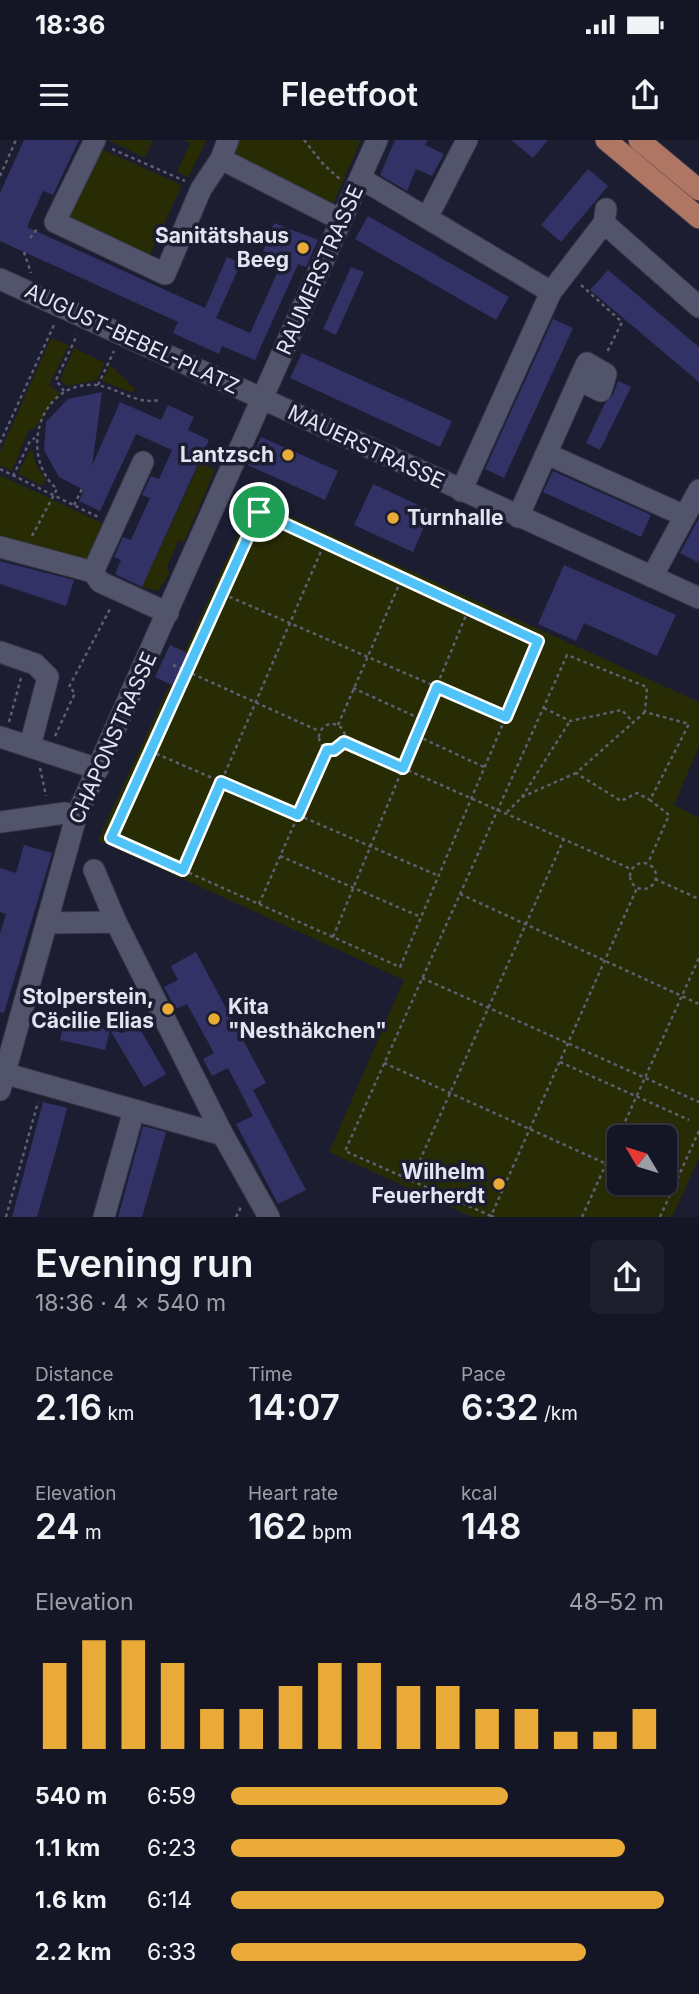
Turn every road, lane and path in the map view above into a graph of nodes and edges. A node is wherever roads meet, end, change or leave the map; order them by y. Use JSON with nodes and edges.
{"nodes":[{"id":1,"x":304,"y":140,"type":"edge"},
{"id":2,"x":377,"y":140,"type":"edge"},
{"id":3,"x":467,"y":140,"type":"edge"},
{"id":4,"x":606,"y":140,"type":"edge"},
{"id":5,"x":618,"y":140,"type":"edge"},
{"id":6,"x":630,"y":140,"type":"edge"},
{"id":7,"x":639,"y":140,"type":"edge"},
{"id":8,"x":14,"y":141,"type":"edge"},
{"id":9,"x":94,"y":141,"type":"edge"},
{"id":10,"x":225,"y":149,"type":"edge"},
{"id":11,"x":0,"y":176,"type":"edge"},
{"id":12,"x":357,"y":184,"type":"junction"},
{"id":13,"x":201,"y":188,"type":"junction"},
{"id":14,"x":699,"y":190,"type":"edge"},
{"id":15,"x":699,"y":198,"type":"edge"},
{"id":16,"x":699,"y":208,"type":"edge"},
{"id":17,"x":427,"y":218,"type":"junction"},
{"id":18,"x":699,"y":218,"type":"edge"},
{"id":19,"x":341,"y":220,"type":"junction"},
{"id":20,"x":24,"y":252,"type":"dead end"},
{"id":21,"x":565,"y":271,"type":"junction"},
{"id":22,"x":31,"y":273,"type":"dead end"},
{"id":23,"x":0,"y":279,"type":"edge"},
{"id":24,"x":551,"y":292,"type":"junction"},
{"id":25,"x":699,"y":307,"type":"edge"},
{"id":26,"x":54,"y":324,"type":"dead end"},
{"id":27,"x":77,"y":335,"type":"dead end"},
{"id":28,"x":114,"y":351,"type":"dead end"},
{"id":29,"x":598,"y":370,"type":"joint"},
{"id":30,"x":98,"y":385,"type":"junction"},
{"id":31,"x":65,"y":392,"type":"junction"},
{"id":32,"x":263,"y":399,"type":"junction"},
{"id":33,"x":159,"y":400,"type":"dead end"},
{"id":34,"x":35,"y":438,"type":"junction"},
{"id":35,"x":0,"y":443,"type":"edge"},
{"id":36,"x":547,"y":454,"type":"junction"},
{"id":37,"x":143,"y":462,"type":"dead end"},
{"id":38,"x":0,"y":469,"type":"edge"},
{"id":39,"x":13,"y":475,"type":"junction"},
{"id":40,"x":82,"y":489,"type":"dead end"},
{"id":41,"x":699,"y":490,"type":"edge"},
{"id":42,"x":461,"y":491,"type":"junction"},
{"id":43,"x":53,"y":495,"type":"junction"},
{"id":44,"x":74,"y":505,"type":"junction"},
{"id":45,"x":685,"y":516,"type":"junction"},
{"id":46,"x":518,"y":517,"type":"junction"},
{"id":47,"x":114,"y":524,"type":"junction"},
{"id":48,"x":325,"y":542,"type":"junction"},
{"id":49,"x":0,"y":547,"type":"edge"},
{"id":50,"x":22,"y":554,"type":"junction"},
{"id":51,"x":93,"y":572,"type":"junction"},
{"id":52,"x":652,"y":577,"type":"junction"},
{"id":53,"x":402,"y":578,"type":"junction"},
{"id":54,"x":118,"y":591,"type":"junction"},
{"id":55,"x":222,"y":593,"type":"junction"},
{"id":56,"x":699,"y":598,"type":"edge"},
{"id":57,"x":470,"y":608,"type":"junction"},
{"id":58,"x":168,"y":613,"type":"junction"},
{"id":59,"x":290,"y":623,"type":"junction"},
{"id":60,"x":0,"y":652,"type":"edge"},
{"id":61,"x":367,"y":657,"type":"junction"},
{"id":62,"x":26,"y":661,"type":"junction"},
{"id":63,"x":173,"y":666,"type":"dead end"},
{"id":64,"x":187,"y":672,"type":"junction"},
{"id":65,"x":437,"y":687,"type":"junction"},
{"id":66,"x":353,"y":688,"type":"junction"},
{"id":67,"x":256,"y":703,"type":"junction"},
{"id":68,"x":544,"y":708,"type":"junction"},
{"id":69,"x":645,"y":712,"type":"junction"},
{"id":70,"x":506,"y":717,"type":"junction"},
{"id":71,"x":423,"y":720,"type":"junction"},
{"id":72,"x":570,"y":721,"type":"junction"},
{"id":73,"x":632,"y":721,"type":"junction"},
{"id":74,"x":338,"y":725,"type":"junction"},
{"id":75,"x":319,"y":731,"type":"junction"},
{"id":76,"x":416,"y":735,"type":"junction"},
{"id":77,"x":2,"y":738,"type":"edge"},
{"id":78,"x":344,"y":742,"type":"junction"},
{"id":79,"x":38,"y":749,"type":"junction"},
{"id":80,"x":327,"y":750,"type":"junction"},
{"id":81,"x":150,"y":751,"type":"junction"},
{"id":82,"x":484,"y":766,"type":"junction"},
{"id":83,"x":403,"y":768,"type":"junction"},
{"id":84,"x":97,"y":769,"type":"junction"},
{"id":85,"x":576,"y":772,"type":"junction"},
{"id":86,"x":221,"y":782,"type":"junction"},
{"id":87,"x":522,"y":797,"type":"junction"},
{"id":88,"x":471,"y":798,"type":"junction"},
{"id":89,"x":650,"y":800,"type":"junction"},
{"id":90,"x":498,"y":810,"type":"junction"},
{"id":91,"x":506,"y":813,"type":"junction"},
{"id":92,"x":50,"y":815,"type":"junction"},
{"id":93,"x":298,"y":815,"type":"junction"},
{"id":94,"x":76,"y":817,"type":"junction"},
{"id":95,"x":0,"y":822,"type":"edge"},
{"id":96,"x":564,"y":839,"type":"junction"},
{"id":97,"x":370,"y":846,"type":"junction"},
{"id":98,"x":280,"y":856,"type":"junction"},
{"id":99,"x":648,"y":863,"type":"junction"},
{"id":100,"x":631,"y":869,"type":"junction"},
{"id":101,"x":94,"y":870,"type":"dead end"},
{"id":102,"x":183,"y":870,"type":"junction"},
{"id":103,"x":439,"y":876,"type":"junction"},
{"id":104,"x":656,"y":879,"type":"junction"},
{"id":105,"x":353,"y":888,"type":"junction"},
{"id":106,"x":637,"y":888,"type":"junction"},
{"id":107,"x":460,"y":894,"type":"junction"},
{"id":108,"x":699,"y":899,"type":"edge"},
{"id":109,"x":260,"y":904,"type":"junction"},
{"id":110,"x":421,"y":917,"type":"junction"},
{"id":111,"x":116,"y":922,"type":"junction"},
{"id":112,"x":47,"y":923,"type":"junction"},
{"id":113,"x":526,"y":925,"type":"junction"},
{"id":114,"x":332,"y":937,"type":"junction"},
{"id":115,"x":699,"y":958,"type":"edge"},
{"id":116,"x":604,"y":961,"type":"junction"},
{"id":117,"x":422,"y":978,"type":"junction"},
{"id":118,"x":682,"y":996,"type":"junction"},
{"id":119,"x":699,"y":1004,"type":"edge"},
{"id":120,"x":489,"y":1008,"type":"junction"},
{"id":121,"x":568,"y":1043,"type":"junction"},
{"id":122,"x":559,"y":1062,"type":"junction"},
{"id":123,"x":384,"y":1063,"type":"junction"},
{"id":124,"x":645,"y":1078,"type":"junction"},
{"id":125,"x":2,"y":1079,"type":"edge"},
{"id":126,"x":43,"y":1085,"type":"junction"},
{"id":127,"x":450,"y":1093,"type":"junction"},
{"id":128,"x":636,"y":1096,"type":"junction"},
{"id":129,"x":699,"y":1102,"type":"edge"},
{"id":130,"x":134,"y":1110,"type":"junction"},
{"id":131,"x":689,"y":1120,"type":"dead end"},
{"id":132,"x":530,"y":1129,"type":"junction"},
{"id":133,"x":699,"y":1131,"type":"edge"},
{"id":134,"x":223,"y":1135,"type":"junction"},
{"id":135,"x":606,"y":1164,"type":"junction"},
{"id":136,"x":677,"y":1179,"type":"edge"},
{"id":137,"x":411,"y":1180,"type":"junction"},
{"id":138,"x":670,"y":1195,"type":"edge"},
{"id":139,"x":493,"y":1216,"type":"edge"},
{"id":140,"x":6,"y":1217,"type":"edge"},
{"id":141,"x":104,"y":1217,"type":"edge"},
{"id":142,"x":269,"y":1217,"type":"edge"},
{"id":143,"x":582,"y":1217,"type":"edge"},
{"id":144,"x":660,"y":1217,"type":"edge"}],
"edges":[{"from":1,"to":12,"type":"path"},
{"from":2,"to":12,"type":"street","name":"RAUMERSTRASSE"},
{"from":3,"to":17,"type":"street"},
{"from":4,"to":18,"type":"main road"},
{"from":5,"to":16,"type":"street"},
{"from":6,"to":15,"type":"street"},
{"from":7,"to":14,"type":"main road"},
{"from":8,"to":11,"type":"path"},
{"from":9,"to":13,"type":"path"},
{"from":9,"to":13,"type":"street"},
{"from":10,"to":13,"type":"street"},
{"from":10,"to":19,"type":"street"},
{"from":12,"to":17,"type":"street"},
{"from":12,"to":19,"type":"street","name":"RAUMERSTRASSE"},
{"from":17,"to":24,"type":"street"},
{"from":19,"to":32,"type":"street","name":"RAUMERSTRASSE"},
{"from":20,"to":22,"type":"path"},
{"from":21,"to":24,"type":"street"},
{"from":21,"to":25,"type":"street"},
{"from":21,"to":29,"type":"path"},
{"from":23,"to":32,"type":"street","name":"AUGUST-BEBEL-PLATZ"},
{"from":24,"to":42,"type":"street"},
{"from":26,"to":35,"type":"path"},
{"from":27,"to":31,"type":"path"},
{"from":28,"to":30,"type":"path"},
{"from":29,"to":36,"type":"street"},
{"from":30,"to":31,"type":"path"},
{"from":30,"to":33,"type":"path"},
{"from":31,"to":34,"type":"path"},
{"from":32,"to":42,"type":"street","name":"MAUERSTRASSE"},
{"from":32,"to":58,"type":"street","name":"CHAPONSTRASSE"},
{"from":34,"to":39,"type":"path"},
{"from":34,"to":43,"type":"path"},
{"from":36,"to":45,"type":"street"},
{"from":36,"to":46,"type":"street"},
{"from":37,"to":47,"type":"street"},
{"from":38,"to":39,"type":"path"},
{"from":39,"to":43,"type":"path"},
{"from":40,"to":44,"type":"path"},
{"from":41,"to":45,"type":"street"},
{"from":42,"to":46,"type":"street","name":"MAUERSTRASSE"},
{"from":43,"to":44,"type":"path"},
{"from":43,"to":50,"type":"path"},
{"from":44,"to":47,"type":"path"},
{"from":45,"to":52,"type":"street"},
{"from":46,"to":52,"type":"street","name":"MAUERSTRASSE"},
{"from":47,"to":51,"type":"street"},
{"from":48,"to":53,"type":"path"},
{"from":48,"to":55,"type":"path"},
{"from":48,"to":59,"type":"path"},
{"from":49,"to":50,"type":"street"},
{"from":50,"to":51,"type":"street"},
{"from":51,"to":54,"type":"street"},
{"from":52,"to":56,"type":"street","name":"MAUERSTRASSE"},
{"from":53,"to":57,"type":"path"},
{"from":53,"to":61,"type":"path"},
{"from":54,"to":58,"type":"street"},
{"from":54,"to":79,"type":"path"},
{"from":55,"to":59,"type":"path"},
{"from":55,"to":64,"type":"path"},
{"from":57,"to":65,"type":"path"},
{"from":57,"to":70,"type":"path"},
{"from":58,"to":84,"type":"street","name":"CHAPONSTRASSE"},
{"from":59,"to":61,"type":"path"},
{"from":59,"to":67,"type":"path"},
{"from":60,"to":62,"type":"street"},
{"from":61,"to":65,"type":"path"},
{"from":61,"to":66,"type":"path"},
{"from":62,"to":77,"type":"path"},
{"from":62,"to":79,"type":"street"},
{"from":63,"to":64,"type":"path"},
{"from":64,"to":67,"type":"path"},
{"from":64,"to":81,"type":"path"},
{"from":65,"to":70,"type":"path"},
{"from":65,"to":71,"type":"path"},
{"from":66,"to":71,"type":"path"},
{"from":66,"to":74,"type":"path"},
{"from":67,"to":75,"type":"path"},
{"from":67,"to":86,"type":"path"},
{"from":68,"to":69,"type":"path"},
{"from":68,"to":72,"type":"path"},
{"from":68,"to":90,"type":"path"},
{"from":69,"to":73,"type":"path"},
{"from":69,"to":89,"type":"path"},
{"from":70,"to":82,"type":"path"},
{"from":71,"to":76,"type":"path"},
{"from":72,"to":73,"type":"path"},
{"from":72,"to":87,"type":"path"},
{"from":73,"to":85,"type":"path"},
{"from":74,"to":75,"type":"path"},
{"from":74,"to":78,"type":"path"},
{"from":75,"to":80,"type":"path"},
{"from":76,"to":82,"type":"path"},
{"from":76,"to":83,"type":"path"},
{"from":77,"to":79,"type":"street"},
{"from":78,"to":80,"type":"path"},
{"from":78,"to":83,"type":"path"},
{"from":79,"to":84,"type":"street"},
{"from":79,"to":92,"type":"path"},
{"from":80,"to":93,"type":"path"},
{"from":81,"to":86,"type":"path"},
{"from":81,"to":102,"type":"path"},
{"from":82,"to":88,"type":"path"},
{"from":83,"to":88,"type":"path"},
{"from":83,"to":97,"type":"path"},
{"from":84,"to":94,"type":"street","name":"CHAPONSTRASSE"},
{"from":85,"to":87,"type":"path"},
{"from":85,"to":89,"type":"path"},
{"from":86,"to":93,"type":"path"},
{"from":86,"to":102,"type":"path"},
{"from":87,"to":91,"type":"path"},
{"from":88,"to":90,"type":"path"},
{"from":88,"to":103,"type":"path"},
{"from":89,"to":99,"type":"path"},
{"from":90,"to":91,"type":"path"},
{"from":90,"to":107,"type":"path"},
{"from":91,"to":96,"type":"path"},
{"from":92,"to":94,"type":"street"},
{"from":92,"to":95,"type":"street"},
{"from":93,"to":97,"type":"path"},
{"from":93,"to":98,"type":"path"},
{"from":94,"to":112,"type":"street","name":"CHAPONSTRASSE"},
{"from":96,"to":100,"type":"path"},
{"from":96,"to":113,"type":"path"},
{"from":97,"to":103,"type":"path"},
{"from":97,"to":105,"type":"path"},
{"from":98,"to":105,"type":"path"},
{"from":98,"to":109,"type":"path"},
{"from":99,"to":100,"type":"path"},
{"from":99,"to":104,"type":"path"},
{"from":100,"to":106,"type":"path"},
{"from":101,"to":111,"type":"street"},
{"from":102,"to":109,"type":"path"},
{"from":103,"to":110,"type":"path"},
{"from":104,"to":106,"type":"path"},
{"from":104,"to":108,"type":"path"},
{"from":105,"to":110,"type":"path"},
{"from":105,"to":114,"type":"path"},
{"from":106,"to":116,"type":"path"},
{"from":107,"to":113,"type":"path"},
{"from":107,"to":117,"type":"path"},
{"from":109,"to":114,"type":"path"},
{"from":110,"to":114,"type":"path"},
{"from":111,"to":112,"type":"street"},
{"from":111,"to":134,"type":"street"},
{"from":112,"to":125,"type":"street","name":"CHAPONSTRASSE"},
{"from":113,"to":116,"type":"path"},
{"from":113,"to":120,"type":"path"},
{"from":115,"to":118,"type":"path"},
{"from":116,"to":118,"type":"path"},
{"from":116,"to":121,"type":"path"},
{"from":117,"to":120,"type":"path"},
{"from":117,"to":123,"type":"path"},
{"from":118,"to":119,"type":"path"},
{"from":118,"to":124,"type":"path"},
{"from":120,"to":121,"type":"path"},
{"from":120,"to":127,"type":"path"},
{"from":121,"to":122,"type":"path"},
{"from":121,"to":124,"type":"path"},
{"from":122,"to":128,"type":"path"},
{"from":122,"to":132,"type":"path"},
{"from":123,"to":127,"type":"path"},
{"from":123,"to":137,"type":"path"},
{"from":124,"to":128,"type":"path"},
{"from":124,"to":129,"type":"path"},
{"from":125,"to":126,"type":"street"},
{"from":126,"to":130,"type":"street"},
{"from":126,"to":140,"type":"path"},
{"from":127,"to":132,"type":"path"},
{"from":127,"to":137,"type":"path"},
{"from":128,"to":131,"type":"path"},
{"from":128,"to":135,"type":"path"},
{"from":130,"to":134,"type":"street"},
{"from":130,"to":141,"type":"street"},
{"from":132,"to":135,"type":"path"},
{"from":132,"to":139,"type":"path"},
{"from":133,"to":136,"type":"path"},
{"from":134,"to":142,"type":"street"},
{"from":135,"to":143,"type":"path"},
{"from":137,"to":139,"type":"path"},
{"from":138,"to":144,"type":"path"}]}
